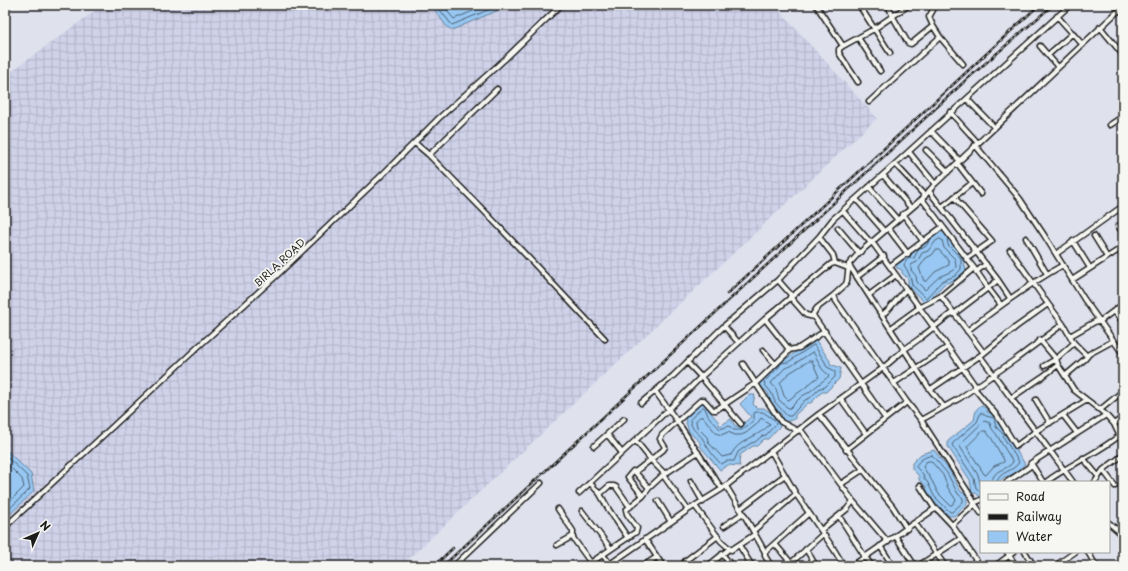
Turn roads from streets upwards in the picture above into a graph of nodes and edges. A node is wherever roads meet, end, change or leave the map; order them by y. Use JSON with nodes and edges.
{"nodes":[{"id":1,"x":561,"y":5,"type":"edge"},
{"id":2,"x":816,"y":5,"type":"edge"},
{"id":3,"x":859,"y":5,"type":"edge"},
{"id":4,"x":889,"y":5,"type":"edge"},
{"id":5,"x":931,"y":5,"type":"edge"},
{"id":6,"x":1070,"y":5,"type":"edge"},
{"id":7,"x":906,"y":7,"type":"dead end"},
{"id":8,"x":1123,"y":9,"type":"edge"},
{"id":9,"x":1057,"y":16,"type":"junction"},
{"id":10,"x":893,"y":17,"type":"junction"},
{"id":11,"x":933,"y":26,"type":"junction"},
{"id":12,"x":1100,"y":27,"type":"junction"},
{"id":13,"x":874,"y":29,"type":"junction"},
{"id":14,"x":1073,"y":33,"type":"junction"},
{"id":15,"x":940,"y":36,"type":"junction"},
{"id":16,"x":859,"y":38,"type":"junction"},
{"id":17,"x":1082,"y":44,"type":"junction"},
{"id":18,"x":843,"y":46,"type":"junction"},
{"id":19,"x":1040,"y":46,"type":"dead end"},
{"id":20,"x":1121,"y":49,"type":"edge"},
{"id":21,"x":890,"y":53,"type":"dead end"},
{"id":22,"x":1048,"y":55,"type":"junction"},
{"id":23,"x":1123,"y":55,"type":"edge"},
{"id":24,"x":963,"y":64,"type":"dead end"},
{"id":25,"x":1058,"y":67,"type":"junction"},
{"id":26,"x":880,"y":71,"type":"dead end"},
{"id":27,"x":858,"y":82,"type":"dead end"},
{"id":28,"x":497,"y":89,"type":"dead end"},
{"id":29,"x":967,"y":99,"type":"junction"},
{"id":30,"x":869,"y":102,"type":"dead end"},
{"id":31,"x":950,"y":112,"type":"junction"},
{"id":32,"x":1123,"y":120,"type":"edge"},
{"id":33,"x":1110,"y":125,"type":"dead end"},
{"id":34,"x":994,"y":128,"type":"junction"},
{"id":35,"x":931,"y":131,"type":"junction"},
{"id":36,"x":415,"y":143,"type":"junction"},
{"id":37,"x":977,"y":144,"type":"junction"},
{"id":38,"x":926,"y":150,"type":"dead end"},
{"id":39,"x":909,"y":152,"type":"junction"},
{"id":40,"x":429,"y":155,"type":"junction"},
{"id":41,"x":958,"y":162,"type":"junction"},
{"id":42,"x":895,"y":164,"type":"junction"},
{"id":43,"x":948,"y":172,"type":"junction"},
{"id":44,"x":883,"y":175,"type":"junction"},
{"id":45,"x":972,"y":183,"type":"junction"},
{"id":46,"x":935,"y":184,"type":"junction"},
{"id":47,"x":869,"y":187,"type":"junction"},
{"id":48,"x":929,"y":191,"type":"junction"},
{"id":49,"x":981,"y":194,"type":"dead end"},
{"id":50,"x":923,"y":197,"type":"junction"},
{"id":51,"x":954,"y":197,"type":"junction"},
{"id":52,"x":856,"y":199,"type":"junction"},
{"id":53,"x":1123,"y":206,"type":"edge"},
{"id":54,"x":942,"y":207,"type":"junction"},
{"id":55,"x":911,"y":208,"type":"junction"},
{"id":56,"x":843,"y":211,"type":"junction"},
{"id":57,"x":903,"y":214,"type":"junction"},
{"id":58,"x":897,"y":219,"type":"junction"},
{"id":59,"x":1118,"y":226,"type":"dead end"},
{"id":60,"x":942,"y":227,"type":"junction"},
{"id":61,"x":838,"y":228,"type":"dead end"},
{"id":62,"x":886,"y":230,"type":"junction"},
{"id":63,"x":1123,"y":233,"type":"edge"},
{"id":64,"x":1094,"y":236,"type":"dead end"},
{"id":65,"x":819,"y":237,"type":"junction"},
{"id":66,"x":1026,"y":238,"type":"dead end"},
{"id":67,"x":924,"y":241,"type":"junction"},
{"id":68,"x":1073,"y":241,"type":"junction"},
{"id":69,"x":871,"y":242,"type":"junction"},
{"id":70,"x":1123,"y":247,"type":"edge"},
{"id":71,"x":1119,"y":249,"type":"junction"},
{"id":72,"x":1010,"y":250,"type":"dead end"},
{"id":73,"x":976,"y":252,"type":"junction"},
{"id":74,"x":859,"y":253,"type":"junction"},
{"id":75,"x":908,"y":254,"type":"junction"},
{"id":76,"x":1056,"y":254,"type":"junction"},
{"id":77,"x":1123,"y":255,"type":"edge"},
{"id":78,"x":884,"y":256,"type":"junction"},
{"id":79,"x":1107,"y":257,"type":"junction"},
{"id":80,"x":966,"y":259,"type":"junction"},
{"id":81,"x":835,"y":263,"type":"junction"},
{"id":82,"x":986,"y":264,"type":"junction"},
{"id":83,"x":1063,"y":265,"type":"junction"},
{"id":84,"x":849,"y":266,"type":"junction"},
{"id":85,"x":890,"y":266,"type":"junction"},
{"id":86,"x":1090,"y":268,"type":"junction"},
{"id":87,"x":975,"y":270,"type":"junction"},
{"id":88,"x":1047,"y":274,"type":"junction"},
{"id":89,"x":896,"y":275,"type":"junction"},
{"id":90,"x":857,"y":277,"type":"junction"},
{"id":91,"x":778,"y":280,"type":"junction"},
{"id":92,"x":998,"y":280,"type":"junction"},
{"id":93,"x":1072,"y":280,"type":"junction"},
{"id":94,"x":1033,"y":282,"type":"junction"},
{"id":95,"x":988,"y":288,"type":"junction"},
{"id":96,"x":906,"y":289,"type":"junction"},
{"id":97,"x":834,"y":295,"type":"junction"},
{"id":98,"x":869,"y":295,"type":"junction"},
{"id":99,"x":941,"y":296,"type":"junction"},
{"id":100,"x":791,"y":297,"type":"junction"},
{"id":101,"x":1010,"y":298,"type":"junction"},
{"id":102,"x":1048,"y":304,"type":"junction"},
{"id":103,"x":1123,"y":304,"type":"edge"},
{"id":104,"x":1001,"y":305,"type":"junction"},
{"id":105,"x":920,"y":308,"type":"junction"},
{"id":106,"x":1114,"y":311,"type":"junction"},
{"id":107,"x":954,"y":313,"type":"junction"},
{"id":108,"x":882,"y":315,"type":"junction"},
{"id":109,"x":814,"y":317,"type":"junction"},
{"id":110,"x":764,"y":319,"type":"junction"},
{"id":111,"x":1099,"y":321,"type":"junction"},
{"id":112,"x":1123,"y":322,"type":"edge"},
{"id":113,"x":1063,"y":324,"type":"junction"},
{"id":114,"x":724,"y":326,"type":"junction"},
{"id":115,"x":934,"y":327,"type":"junction"},
{"id":116,"x":891,"y":328,"type":"junction"},
{"id":117,"x":967,"y":331,"type":"junction"},
{"id":118,"x":825,"y":332,"type":"junction"},
{"id":119,"x":1070,"y":336,"type":"junction"},
{"id":120,"x":605,"y":339,"type":"dead end"},
{"id":121,"x":1040,"y":340,"type":"junction"},
{"id":122,"x":1114,"y":341,"type":"junction"},
{"id":123,"x":738,"y":342,"type":"junction"},
{"id":124,"x":1074,"y":343,"type":"junction"},
{"id":125,"x":905,"y":348,"type":"junction"},
{"id":126,"x":948,"y":348,"type":"junction"},
{"id":127,"x":763,"y":350,"type":"dead end"},
{"id":128,"x":789,"y":350,"type":"junction"},
{"id":129,"x":1123,"y":354,"type":"edge"},
{"id":130,"x":982,"y":355,"type":"junction"},
{"id":131,"x":1087,"y":356,"type":"junction"},
{"id":132,"x":1056,"y":358,"type":"junction"},
{"id":133,"x":687,"y":362,"type":"junction"},
{"id":134,"x":743,"y":364,"type":"dead end"},
{"id":135,"x":775,"y":364,"type":"junction"},
{"id":136,"x":1058,"y":365,"type":"junction"},
{"id":137,"x":1044,"y":366,"type":"dead end"},
{"id":138,"x":883,"y":368,"type":"junction"},
{"id":139,"x":916,"y":368,"type":"junction"},
{"id":140,"x":964,"y":368,"type":"junction"},
{"id":141,"x":994,"y":374,"type":"junction"},
{"id":142,"x":1065,"y":376,"type":"junction"},
{"id":143,"x":701,"y":377,"type":"junction"},
{"id":144,"x":756,"y":383,"type":"junction"},
{"id":145,"x":861,"y":384,"type":"junction"},
{"id":146,"x":894,"y":384,"type":"junction"},
{"id":147,"x":975,"y":387,"type":"junction"},
{"id":148,"x":931,"y":389,"type":"junction"},
{"id":149,"x":655,"y":391,"type":"junction"},
{"id":150,"x":1123,"y":391,"type":"edge"},
{"id":151,"x":1011,"y":398,"type":"junction"},
{"id":152,"x":841,"y":399,"type":"junction"},
{"id":153,"x":1036,"y":400,"type":"dead end"},
{"id":154,"x":1087,"y":400,"type":"junction"},
{"id":155,"x":907,"y":402,"type":"junction"},
{"id":156,"x":642,"y":403,"type":"dead end"},
{"id":157,"x":725,"y":404,"type":"junction"},
{"id":158,"x":944,"y":407,"type":"junction"},
{"id":159,"x":669,"y":409,"type":"junction"},
{"id":160,"x":1100,"y":410,"type":"junction"},
{"id":161,"x":819,"y":414,"type":"junction"},
{"id":162,"x":1106,"y":414,"type":"junction"},
{"id":163,"x":1063,"y":415,"type":"junction"},
{"id":164,"x":1123,"y":417,"type":"edge"},
{"id":165,"x":885,"y":418,"type":"junction"},
{"id":166,"x":624,"y":419,"type":"dead end"},
{"id":167,"x":921,"y":420,"type":"junction"},
{"id":168,"x":677,"y":421,"type":"junction"},
{"id":169,"x":1050,"y":423,"type":"junction"},
{"id":170,"x":741,"y":424,"type":"dead end"},
{"id":171,"x":1114,"y":424,"type":"junction"},
{"id":172,"x":799,"y":430,"type":"junction"},
{"id":173,"x":1036,"y":431,"type":"junction"},
{"id":174,"x":1077,"y":433,"type":"junction"},
{"id":175,"x":607,"y":434,"type":"junction"},
{"id":176,"x":866,"y":434,"type":"junction"},
{"id":177,"x":1119,"y":436,"type":"junction"},
{"id":178,"x":636,"y":441,"type":"junction"},
{"id":179,"x":1123,"y":443,"type":"edge"},
{"id":180,"x":594,"y":446,"type":"dead end"},
{"id":181,"x":846,"y":450,"type":"junction"},
{"id":182,"x":1050,"y":450,"type":"junction"},
{"id":183,"x":771,"y":451,"type":"junction"},
{"id":184,"x":622,"y":452,"type":"junction"},
{"id":185,"x":698,"y":452,"type":"junction"},
{"id":186,"x":1123,"y":455,"type":"edge"},
{"id":187,"x":1083,"y":458,"type":"junction"},
{"id":188,"x":651,"y":460,"type":"junction"},
{"id":189,"x":1031,"y":463,"type":"junction"},
{"id":190,"x":1063,"y":469,"type":"junction"},
{"id":191,"x":862,"y":470,"type":"junction"},
{"id":192,"x":1103,"y":470,"type":"junction"},
{"id":193,"x":636,"y":472,"type":"junction"},
{"id":194,"x":664,"y":475,"type":"junction"},
{"id":195,"x":785,"y":475,"type":"junction"},
{"id":196,"x":1098,"y":476,"type":"junction"},
{"id":197,"x":1013,"y":480,"type":"edge"},
{"id":198,"x":691,"y":481,"type":"dead end"},
{"id":199,"x":1043,"y":481,"type":"edge"},
{"id":200,"x":1045,"y":481,"type":"edge"},
{"id":201,"x":1073,"y":481,"type":"edge"},
{"id":202,"x":1096,"y":481,"type":"edge"},
{"id":203,"x":541,"y":483,"type":"dead end"},
{"id":204,"x":590,"y":483,"type":"junction"},
{"id":205,"x":841,"y":484,"type":"junction"},
{"id":206,"x":726,"y":486,"type":"junction"},
{"id":207,"x":920,"y":486,"type":"dead end"},
{"id":208,"x":1116,"y":486,"type":"dead end"},
{"id":209,"x":649,"y":488,"type":"junction"},
{"id":210,"x":722,"y":489,"type":"junction"},
{"id":211,"x":579,"y":493,"type":"dead end"},
{"id":212,"x":600,"y":494,"type":"junction"},
{"id":213,"x":796,"y":494,"type":"junction"},
{"id":214,"x":643,"y":496,"type":"junction"},
{"id":215,"x":980,"y":500,"type":"edge"},
{"id":216,"x":658,"y":501,"type":"dead end"},
{"id":217,"x":853,"y":501,"type":"junction"},
{"id":218,"x":703,"y":502,"type":"junction"},
{"id":219,"x":974,"y":503,"type":"junction"},
{"id":220,"x":695,"y":506,"type":"junction"},
{"id":221,"x":630,"y":507,"type":"junction"},
{"id":222,"x":558,"y":509,"type":"dead end"},
{"id":223,"x":740,"y":509,"type":"junction"},
{"id":224,"x":935,"y":509,"type":"junction"},
{"id":225,"x":688,"y":510,"type":"junction"},
{"id":226,"x":582,"y":511,"type":"dead end"},
{"id":227,"x":980,"y":512,"type":"edge"},
{"id":228,"x":743,"y":513,"type":"junction"},
{"id":229,"x":809,"y":513,"type":"junction"},
{"id":230,"x":839,"y":516,"type":"junction"},
{"id":231,"x":671,"y":522,"type":"junction"},
{"id":232,"x":915,"y":524,"type":"junction"},
{"id":233,"x":1110,"y":524,"type":"edge"},
{"id":234,"x":724,"y":526,"type":"dead end"},
{"id":235,"x":952,"y":526,"type":"junction"},
{"id":236,"x":1123,"y":526,"type":"edge"},
{"id":237,"x":5,"y":527,"type":"edge"},
{"id":238,"x":906,"y":529,"type":"junction"},
{"id":239,"x":1117,"y":529,"type":"junction"},
{"id":240,"x":822,"y":532,"type":"junction"},
{"id":241,"x":753,"y":533,"type":"junction"},
{"id":242,"x":573,"y":536,"type":"junction"},
{"id":243,"x":718,"y":536,"type":"junction"},
{"id":244,"x":896,"y":537,"type":"junction"},
{"id":245,"x":628,"y":538,"type":"junction"},
{"id":246,"x":645,"y":539,"type":"junction"},
{"id":247,"x":960,"y":539,"type":"junction"},
{"id":248,"x":1123,"y":540,"type":"edge"},
{"id":249,"x":888,"y":542,"type":"junction"},
{"id":250,"x":775,"y":544,"type":"junction"},
{"id":251,"x":558,"y":545,"type":"dead end"},
{"id":252,"x":739,"y":545,"type":"junction"},
{"id":253,"x":880,"y":546,"type":"junction"},
{"id":254,"x":611,"y":549,"type":"junction"},
{"id":255,"x":729,"y":549,"type":"junction"},
{"id":256,"x":806,"y":549,"type":"junction"},
{"id":257,"x":765,"y":552,"type":"junction"},
{"id":258,"x":1026,"y":553,"type":"edge"},
{"id":259,"x":1089,"y":553,"type":"edge"},
{"id":260,"x":722,"y":554,"type":"junction"},
{"id":261,"x":936,"y":554,"type":"junction"},
{"id":262,"x":1008,"y":554,"type":"edge"},
{"id":263,"x":1068,"y":554,"type":"edge"},
{"id":264,"x":602,"y":555,"type":"junction"},
{"id":265,"x":657,"y":557,"type":"junction"},
{"id":266,"x":865,"y":557,"type":"junction"},
{"id":267,"x":591,"y":563,"type":"junction"},
{"id":268,"x":770,"y":564,"type":"dead end"},
{"id":269,"x":792,"y":564,"type":"edge"},
{"id":270,"x":610,"y":565,"type":"edge"},
{"id":271,"x":709,"y":565,"type":"dead end"},
{"id":272,"x":454,"y":566,"type":"edge"},
{"id":273,"x":586,"y":566,"type":"edge"},
{"id":274,"x":643,"y":566,"type":"edge"},
{"id":275,"x":663,"y":566,"type":"edge"},
{"id":276,"x":688,"y":566,"type":"edge"},
{"id":277,"x":732,"y":566,"type":"edge"},
{"id":278,"x":752,"y":566,"type":"edge"},
{"id":279,"x":816,"y":566,"type":"edge"},
{"id":280,"x":844,"y":566,"type":"edge"},
{"id":281,"x":852,"y":566,"type":"edge"},
{"id":282,"x":872,"y":566,"type":"edge"},
{"id":283,"x":893,"y":566,"type":"edge"},
{"id":284,"x":915,"y":566,"type":"edge"},
{"id":285,"x":918,"y":566,"type":"edge"},
{"id":286,"x":945,"y":566,"type":"edge"},
{"id":287,"x":980,"y":566,"type":"edge"},
{"id":288,"x":995,"y":566,"type":"edge"},
{"id":289,"x":1016,"y":566,"type":"edge"},
{"id":290,"x":1034,"y":566,"type":"edge"},
{"id":291,"x":1054,"y":566,"type":"edge"},
{"id":292,"x":1096,"y":566,"type":"edge"}],
"edges":[{"from":1,"to":36,"type":"street","name":"BIRLA ROAD"},
{"from":2,"to":18,"type":"street"},
{"from":3,"to":13,"type":"street"},
{"from":4,"to":10,"type":"street"},
{"from":5,"to":11,"type":"street"},
{"from":6,"to":9,"type":"street"},
{"from":7,"to":10,"type":"street"},
{"from":8,"to":12,"type":"street"},
{"from":9,"to":14,"type":"street"},
{"from":9,"to":29,"type":"street"},
{"from":10,"to":11,"type":"street"},
{"from":10,"to":13,"type":"street"},
{"from":11,"to":15,"type":"street"},
{"from":12,"to":17,"type":"street"},
{"from":12,"to":20,"type":"street"},
{"from":13,"to":16,"type":"street"},
{"from":13,"to":21,"type":"street"},
{"from":14,"to":17,"type":"street"},
{"from":14,"to":22,"type":"street"},
{"from":15,"to":24,"type":"street"},
{"from":15,"to":30,"type":"street"},
{"from":16,"to":18,"type":"street"},
{"from":16,"to":26,"type":"street"},
{"from":17,"to":25,"type":"street"},
{"from":18,"to":27,"type":"street"},
{"from":19,"to":22,"type":"street"},
{"from":20,"to":23,"type":"street"},
{"from":22,"to":25,"type":"street"},
{"from":25,"to":34,"type":"street"},
{"from":28,"to":40,"type":"street"},
{"from":29,"to":31,"type":"street"},
{"from":29,"to":34,"type":"street"},
{"from":31,"to":35,"type":"street"},
{"from":31,"to":37,"type":"street"},
{"from":32,"to":33,"type":"street"},
{"from":34,"to":37,"type":"street"},
{"from":35,"to":39,"type":"street"},
{"from":35,"to":41,"type":"street"},
{"from":36,"to":40,"type":"street"},
{"from":36,"to":237,"type":"street","name":"BIRLA ROAD"},
{"from":37,"to":41,"type":"street"},
{"from":37,"to":76,"type":"street"},
{"from":38,"to":43,"type":"street"},
{"from":39,"to":42,"type":"street"},
{"from":39,"to":46,"type":"street"},
{"from":40,"to":120,"type":"street"},
{"from":41,"to":43,"type":"street"},
{"from":41,"to":45,"type":"street"},
{"from":42,"to":44,"type":"street"},
{"from":42,"to":50,"type":"street"},
{"from":43,"to":46,"type":"street"},
{"from":44,"to":47,"type":"street"},
{"from":44,"to":55,"type":"street"},
{"from":45,"to":49,"type":"street"},
{"from":45,"to":51,"type":"street"},
{"from":46,"to":48,"type":"street"},
{"from":47,"to":52,"type":"street"},
{"from":47,"to":58,"type":"street"},
{"from":48,"to":50,"type":"street"},
{"from":48,"to":54,"type":"street"},
{"from":50,"to":55,"type":"street"},
{"from":50,"to":60,"type":"street"},
{"from":51,"to":54,"type":"street"},
{"from":51,"to":73,"type":"street"},
{"from":52,"to":56,"type":"street"},
{"from":52,"to":62,"type":"street"},
{"from":53,"to":68,"type":"street"},
{"from":54,"to":73,"type":"street"},
{"from":55,"to":57,"type":"street"},
{"from":56,"to":65,"type":"street"},
{"from":56,"to":69,"type":"street"},
{"from":57,"to":58,"type":"street"},
{"from":57,"to":67,"type":"street"},
{"from":58,"to":62,"type":"street"},
{"from":59,"to":63,"type":"street"},
{"from":60,"to":67,"type":"street"},
{"from":60,"to":80,"type":"street"},
{"from":61,"to":74,"type":"street"},
{"from":62,"to":69,"type":"street"},
{"from":62,"to":75,"type":"street"},
{"from":64,"to":79,"type":"street"},
{"from":65,"to":81,"type":"street"},
{"from":65,"to":91,"type":"street"},
{"from":66,"to":88,"type":"street"},
{"from":67,"to":75,"type":"street"},
{"from":68,"to":76,"type":"street"},
{"from":68,"to":86,"type":"street"},
{"from":69,"to":74,"type":"street"},
{"from":69,"to":78,"type":"street"},
{"from":70,"to":71,"type":"street"},
{"from":71,"to":77,"type":"street"},
{"from":71,"to":79,"type":"street"},
{"from":72,"to":94,"type":"street"},
{"from":73,"to":80,"type":"street"},
{"from":73,"to":82,"type":"street"},
{"from":74,"to":84,"type":"street"},
{"from":75,"to":85,"type":"street"},
{"from":76,"to":83,"type":"street"},
{"from":78,"to":85,"type":"street"},
{"from":78,"to":90,"type":"street"},
{"from":79,"to":86,"type":"street"},
{"from":80,"to":87,"type":"street"},
{"from":81,"to":84,"type":"street"},
{"from":81,"to":100,"type":"street"},
{"from":82,"to":87,"type":"street"},
{"from":82,"to":92,"type":"street"},
{"from":83,"to":88,"type":"street"},
{"from":83,"to":93,"type":"street"},
{"from":84,"to":90,"type":"street"},
{"from":84,"to":97,"type":"street"},
{"from":85,"to":89,"type":"street"},
{"from":86,"to":93,"type":"street"},
{"from":87,"to":95,"type":"street"},
{"from":87,"to":99,"type":"street"},
{"from":88,"to":94,"type":"street"},
{"from":89,"to":96,"type":"street"},
{"from":89,"to":98,"type":"street"},
{"from":90,"to":98,"type":"street"},
{"from":91,"to":100,"type":"street"},
{"from":91,"to":114,"type":"street"},
{"from":92,"to":95,"type":"street"},
{"from":92,"to":101,"type":"street"},
{"from":93,"to":111,"type":"street"},
{"from":94,"to":101,"type":"street"},
{"from":94,"to":102,"type":"street"},
{"from":95,"to":104,"type":"street"},
{"from":95,"to":107,"type":"street"},
{"from":96,"to":105,"type":"street"},
{"from":96,"to":108,"type":"street"},
{"from":97,"to":109,"type":"street"},
{"from":97,"to":138,"type":"street"},
{"from":98,"to":108,"type":"street"},
{"from":99,"to":105,"type":"street"},
{"from":99,"to":107,"type":"street"},
{"from":100,"to":109,"type":"street"},
{"from":100,"to":110,"type":"street"},
{"from":101,"to":104,"type":"street"},
{"from":102,"to":113,"type":"street"},
{"from":102,"to":130,"type":"street"},
{"from":103,"to":106,"type":"street"},
{"from":104,"to":117,"type":"street"},
{"from":105,"to":115,"type":"street"},
{"from":105,"to":116,"type":"street"},
{"from":106,"to":111,"type":"street"},
{"from":106,"to":112,"type":"street"},
{"from":107,"to":115,"type":"street"},
{"from":107,"to":117,"type":"street"},
{"from":108,"to":116,"type":"street"},
{"from":109,"to":118,"type":"street"},
{"from":110,"to":123,"type":"street"},
{"from":110,"to":128,"type":"street"},
{"from":111,"to":119,"type":"street"},
{"from":111,"to":122,"type":"street"},
{"from":113,"to":119,"type":"street"},
{"from":113,"to":121,"type":"street"},
{"from":114,"to":123,"type":"street"},
{"from":114,"to":133,"type":"street"},
{"from":115,"to":125,"type":"street"},
{"from":115,"to":126,"type":"street"},
{"from":116,"to":125,"type":"street"},
{"from":117,"to":130,"type":"street"},
{"from":118,"to":128,"type":"street"},
{"from":118,"to":145,"type":"street"},
{"from":119,"to":124,"type":"street"},
{"from":121,"to":132,"type":"street"},
{"from":121,"to":141,"type":"street"},
{"from":122,"to":129,"type":"street"},
{"from":122,"to":131,"type":"street"},
{"from":123,"to":143,"type":"street"},
{"from":124,"to":131,"type":"street"},
{"from":124,"to":132,"type":"street"},
{"from":125,"to":138,"type":"street"},
{"from":125,"to":139,"type":"street"},
{"from":126,"to":139,"type":"street"},
{"from":126,"to":140,"type":"street"},
{"from":127,"to":135,"type":"street"},
{"from":128,"to":135,"type":"street"},
{"from":130,"to":140,"type":"street"},
{"from":130,"to":141,"type":"street"},
{"from":131,"to":142,"type":"street"},
{"from":132,"to":136,"type":"street"},
{"from":132,"to":137,"type":"street"},
{"from":133,"to":143,"type":"street"},
{"from":133,"to":149,"type":"street"},
{"from":134,"to":144,"type":"street"},
{"from":135,"to":144,"type":"street"},
{"from":136,"to":142,"type":"street"},
{"from":136,"to":151,"type":"street"},
{"from":138,"to":145,"type":"street"},
{"from":138,"to":146,"type":"street"},
{"from":139,"to":146,"type":"street"},
{"from":139,"to":148,"type":"street"},
{"from":140,"to":147,"type":"street"},
{"from":140,"to":148,"type":"street"},
{"from":141,"to":147,"type":"street"},
{"from":141,"to":151,"type":"street"},
{"from":142,"to":154,"type":"street"},
{"from":143,"to":157,"type":"street"},
{"from":143,"to":159,"type":"street"},
{"from":144,"to":157,"type":"street"},
{"from":144,"to":172,"type":"street"},
{"from":145,"to":152,"type":"street"},
{"from":145,"to":165,"type":"street"},
{"from":146,"to":155,"type":"street"},
{"from":147,"to":158,"type":"street"},
{"from":147,"to":173,"type":"street"},
{"from":148,"to":158,"type":"street"},
{"from":149,"to":156,"type":"street"},
{"from":149,"to":159,"type":"street"},
{"from":150,"to":160,"type":"street"},
{"from":151,"to":173,"type":"street"},
{"from":152,"to":161,"type":"street"},
{"from":152,"to":176,"type":"street"},
{"from":153,"to":169,"type":"street"},
{"from":154,"to":160,"type":"street"},
{"from":154,"to":163,"type":"street"},
{"from":155,"to":165,"type":"street"},
{"from":155,"to":167,"type":"street"},
{"from":157,"to":168,"type":"street"},
{"from":157,"to":170,"type":"street"},
{"from":158,"to":167,"type":"street"},
{"from":159,"to":168,"type":"street"},
{"from":159,"to":178,"type":"street"},
{"from":160,"to":162,"type":"street"},
{"from":161,"to":172,"type":"street"},
{"from":161,"to":181,"type":"street"},
{"from":162,"to":171,"type":"street"},
{"from":162,"to":174,"type":"street"},
{"from":163,"to":169,"type":"street"},
{"from":163,"to":174,"type":"street"},
{"from":164,"to":171,"type":"street"},
{"from":165,"to":176,"type":"street"},
{"from":166,"to":175,"type":"street"},
{"from":167,"to":219,"type":"street"},
{"from":168,"to":185,"type":"street"},
{"from":168,"to":188,"type":"street"},
{"from":169,"to":173,"type":"street"},
{"from":171,"to":177,"type":"street"},
{"from":172,"to":183,"type":"street"},
{"from":172,"to":205,"type":"street"},
{"from":173,"to":182,"type":"street"},
{"from":174,"to":182,"type":"street"},
{"from":175,"to":180,"type":"street"},
{"from":175,"to":184,"type":"street"},
{"from":176,"to":181,"type":"street"},
{"from":177,"to":179,"type":"street"},
{"from":177,"to":187,"type":"street"},
{"from":178,"to":184,"type":"street"},
{"from":178,"to":188,"type":"street"},
{"from":181,"to":191,"type":"street"},
{"from":182,"to":189,"type":"street"},
{"from":182,"to":190,"type":"street"},
{"from":183,"to":195,"type":"street"},
{"from":183,"to":206,"type":"street"},
{"from":184,"to":204,"type":"street"},
{"from":185,"to":194,"type":"street"},
{"from":185,"to":210,"type":"street"},
{"from":186,"to":192,"type":"street"},
{"from":187,"to":190,"type":"street"},
{"from":187,"to":196,"type":"street"},
{"from":188,"to":193,"type":"street"},
{"from":188,"to":194,"type":"street"},
{"from":189,"to":197,"type":"street"},
{"from":189,"to":199,"type":"street"},
{"from":190,"to":200,"type":"street"},
{"from":190,"to":201,"type":"street"},
{"from":191,"to":205,"type":"street"},
{"from":191,"to":238,"type":"street"},
{"from":192,"to":196,"type":"street"},
{"from":192,"to":208,"type":"street"},
{"from":193,"to":209,"type":"street"},
{"from":193,"to":214,"type":"street"},
{"from":194,"to":209,"type":"street"},
{"from":194,"to":225,"type":"street"},
{"from":195,"to":213,"type":"street"},
{"from":195,"to":223,"type":"street"},
{"from":196,"to":202,"type":"street"},
{"from":198,"to":218,"type":"street"},
{"from":203,"to":272,"type":"street"},
{"from":204,"to":211,"type":"street"},
{"from":204,"to":212,"type":"street"},
{"from":205,"to":217,"type":"street"},
{"from":206,"to":210,"type":"street"},
{"from":206,"to":223,"type":"street"},
{"from":207,"to":224,"type":"street"},
{"from":209,"to":214,"type":"street"},
{"from":210,"to":218,"type":"street"},
{"from":212,"to":221,"type":"street"},
{"from":212,"to":245,"type":"street"},
{"from":213,"to":229,"type":"street"},
{"from":213,"to":241,"type":"street"},
{"from":214,"to":221,"type":"street"},
{"from":215,"to":219,"type":"street"},
{"from":216,"to":231,"type":"street"},
{"from":217,"to":230,"type":"street"},
{"from":217,"to":249,"type":"street"},
{"from":218,"to":220,"type":"street"},
{"from":219,"to":227,"type":"street"},
{"from":219,"to":235,"type":"street"},
{"from":220,"to":225,"type":"street"},
{"from":220,"to":243,"type":"street"},
{"from":221,"to":245,"type":"street"},
{"from":222,"to":242,"type":"street"},
{"from":223,"to":228,"type":"street"},
{"from":224,"to":232,"type":"street"},
{"from":224,"to":235,"type":"street"},
{"from":225,"to":231,"type":"street"},
{"from":226,"to":254,"type":"street"},
{"from":228,"to":234,"type":"street"},
{"from":228,"to":241,"type":"street"},
{"from":229,"to":240,"type":"street"},
{"from":229,"to":250,"type":"street"},
{"from":230,"to":240,"type":"street"},
{"from":230,"to":266,"type":"street"},
{"from":231,"to":246,"type":"street"},
{"from":232,"to":238,"type":"street"},
{"from":232,"to":261,"type":"street"},
{"from":233,"to":239,"type":"street"},
{"from":235,"to":247,"type":"street"},
{"from":236,"to":239,"type":"street"},
{"from":238,"to":244,"type":"street"},
{"from":239,"to":248,"type":"street"},
{"from":240,"to":256,"type":"street"},
{"from":240,"to":280,"type":"street"},
{"from":241,"to":252,"type":"street"},
{"from":241,"to":257,"type":"street"},
{"from":242,"to":251,"type":"street"},
{"from":242,"to":267,"type":"street"},
{"from":243,"to":255,"type":"street"},
{"from":243,"to":276,"type":"street"},
{"from":244,"to":249,"type":"street"},
{"from":244,"to":284,"type":"street"},
{"from":245,"to":254,"type":"street"},
{"from":246,"to":265,"type":"street"},
{"from":246,"to":270,"type":"street"},
{"from":247,"to":261,"type":"street"},
{"from":247,"to":287,"type":"street"},
{"from":249,"to":253,"type":"street"},
{"from":250,"to":257,"type":"street"},
{"from":250,"to":269,"type":"street"},
{"from":252,"to":255,"type":"street"},
{"from":252,"to":278,"type":"street"},
{"from":253,"to":266,"type":"street"},
{"from":253,"to":283,"type":"street"},
{"from":254,"to":264,"type":"street"},
{"from":255,"to":260,"type":"street"},
{"from":256,"to":269,"type":"street"},
{"from":256,"to":279,"type":"street"},
{"from":257,"to":268,"type":"street"},
{"from":258,"to":290,"type":"street"},
{"from":259,"to":292,"type":"street"},
{"from":260,"to":271,"type":"street"},
{"from":260,"to":277,"type":"street"},
{"from":261,"to":285,"type":"street"},
{"from":261,"to":286,"type":"street"},
{"from":262,"to":288,"type":"street"},
{"from":262,"to":289,"type":"street"},
{"from":263,"to":291,"type":"street"},
{"from":264,"to":267,"type":"street"},
{"from":264,"to":270,"type":"street"},
{"from":265,"to":274,"type":"street"},
{"from":265,"to":275,"type":"street"},
{"from":266,"to":281,"type":"street"},
{"from":266,"to":282,"type":"street"},
{"from":267,"to":273,"type":"street"}]}
